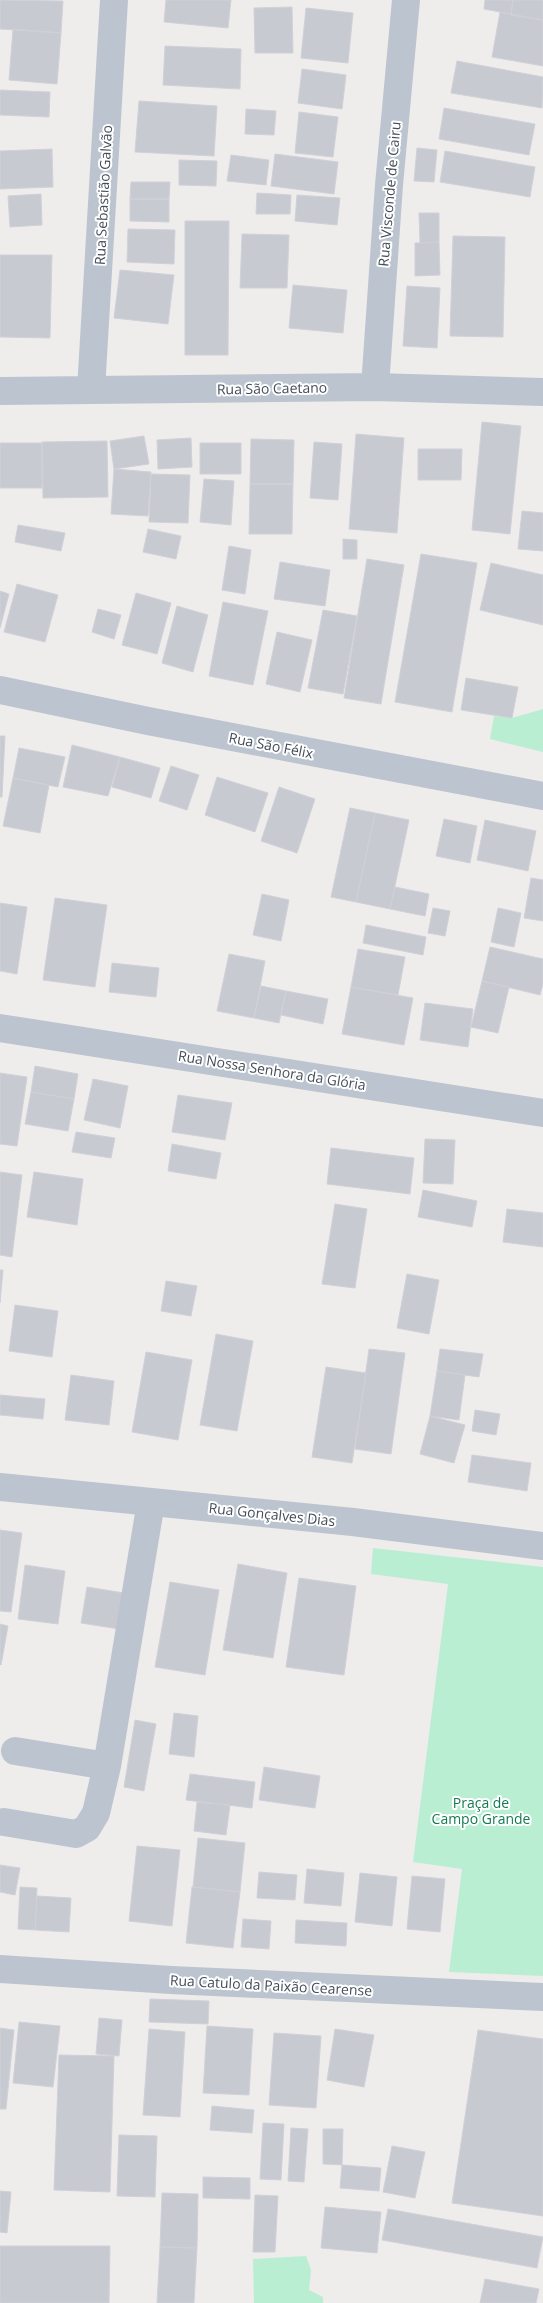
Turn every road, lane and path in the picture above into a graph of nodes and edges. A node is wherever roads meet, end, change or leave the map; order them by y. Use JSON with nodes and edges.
{"nodes":[{"id":1,"x":114,"y":0,"type":"edge"},
{"id":2,"x":406,"y":0,"type":"edge"},
{"id":3,"x":375,"y":387,"type":"junction"},
{"id":4,"x":91,"y":390,"type":"junction"},
{"id":5,"x":0,"y":391,"type":"edge"},
{"id":6,"x":543,"y":392,"type":"edge"},
{"id":7,"x":0,"y":690,"type":"edge"},
{"id":8,"x":543,"y":796,"type":"edge"},
{"id":9,"x":0,"y":1028,"type":"edge"},
{"id":10,"x":543,"y":1113,"type":"edge"},
{"id":11,"x":0,"y":1487,"type":"edge"},
{"id":12,"x":151,"y":1502,"type":"junction"},
{"id":13,"x":543,"y":1546,"type":"edge"},
{"id":14,"x":14,"y":1751,"type":"dead end"},
{"id":15,"x":107,"y":1766,"type":"junction"},
{"id":16,"x":4,"y":1822,"type":"dead end"},
{"id":17,"x":0,"y":1969,"type":"edge"},
{"id":18,"x":543,"y":1997,"type":"edge"}],
"edges":[{"from":1,"to":4,"type":"street","name":"Rua Sebastião Galvão"},
{"from":2,"to":3,"type":"street","name":"Rua Visconde de Cairu"},
{"from":3,"to":4,"type":"street","name":"Rua São Caetano"},
{"from":3,"to":6,"type":"street","name":"Rua São Caetano"},
{"from":4,"to":5,"type":"street","name":"Rua São Caetano"},
{"from":7,"to":8,"type":"street","name":"Rua São Félix"},
{"from":9,"to":10,"type":"street","name":"Rua Nossa Senhora da Glória"},
{"from":11,"to":12,"type":"street","name":"Rua Gonçalves Dias"},
{"from":12,"to":13,"type":"street","name":"Rua Gonçalves Dias"},
{"from":12,"to":15,"type":"street"},
{"from":14,"to":15,"type":"street"},
{"from":15,"to":16,"type":"street"},
{"from":17,"to":18,"type":"street","name":"Rua Catulo da Paixão Cearense"}]}
